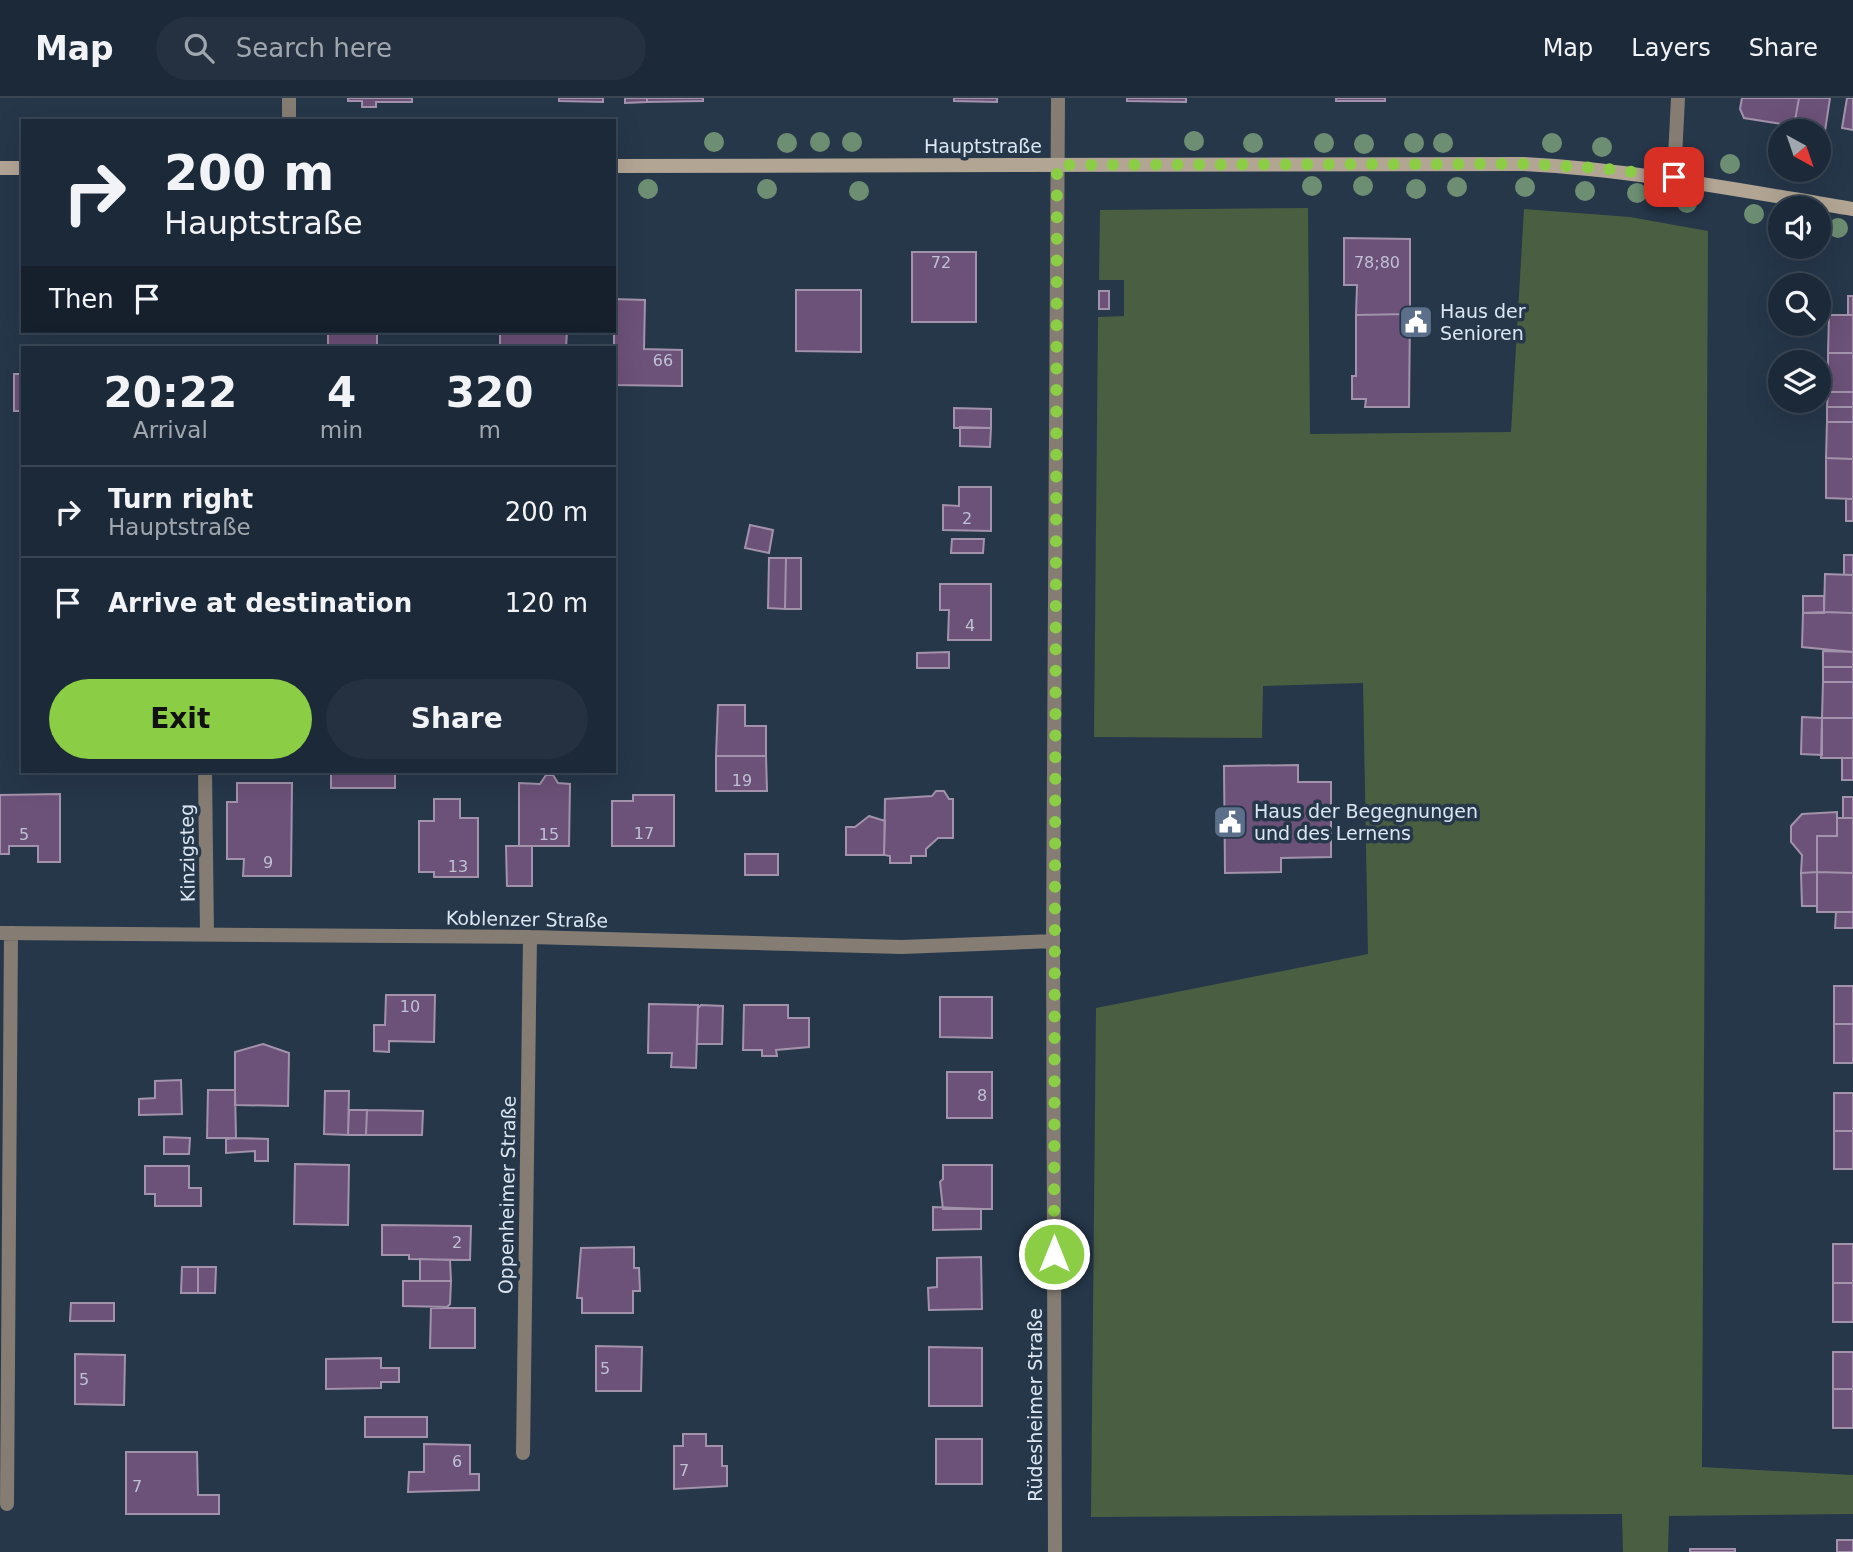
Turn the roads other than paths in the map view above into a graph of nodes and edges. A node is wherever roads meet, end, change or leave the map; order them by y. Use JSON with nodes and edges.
{"nodes":[{"id":1,"x":289,"y":98,"type":"edge"},
{"id":2,"x":1058,"y":98,"type":"edge"},
{"id":3,"x":1678,"y":98,"type":"edge"},
{"id":4,"x":289,"y":119,"type":"edge"},
{"id":5,"x":1057,"y":165,"type":"junction"},
{"id":6,"x":616,"y":166,"type":"edge"},
{"id":7,"x":0,"y":168,"type":"edge"},
{"id":8,"x":21,"y":168,"type":"edge"},
{"id":9,"x":1674,"y":177,"type":"junction"},
{"id":10,"x":1853,"y":209,"type":"edge"},
{"id":11,"x":205,"y":773,"type":"edge"},
{"id":12,"x":5,"y":933,"type":"edge"},
{"id":13,"x":207,"y":934,"type":"junction"},
{"id":14,"x":530,"y":937,"type":"junction"},
{"id":15,"x":1053,"y":941,"type":"junction"},
{"id":16,"x":523,"y":1453,"type":"dead end"},
{"id":17,"x":7,"y":1504,"type":"dead end"},
{"id":18,"x":1055,"y":1552,"type":"edge"}],
"edges":[{"from":1,"to":4,"type":"street"},
{"from":2,"to":5,"type":"street","name":"Rüdesheimer Straße"},
{"from":3,"to":9,"type":"street"},
{"from":5,"to":6,"type":"main road","name":"Hauptstraße"},
{"from":5,"to":9,"type":"main road","name":"Hauptstraße"},
{"from":5,"to":15,"type":"street","name":"Rüdesheimer Straße"},
{"from":7,"to":8,"type":"main road"},
{"from":9,"to":10,"type":"main road","name":"Hauptstraße"},
{"from":11,"to":13,"type":"street","name":"Kinzigsteg"},
{"from":12,"to":13,"type":"street","name":"Koblenzer Straße"},
{"from":12,"to":17,"type":"street"},
{"from":13,"to":14,"type":"street","name":"Koblenzer Straße"},
{"from":14,"to":15,"type":"street","name":"Koblenzer Straße"},
{"from":14,"to":16,"type":"street","name":"Oppenheimer Straße"},
{"from":15,"to":18,"type":"street","name":"Rüdesheimer Straße"}]}
